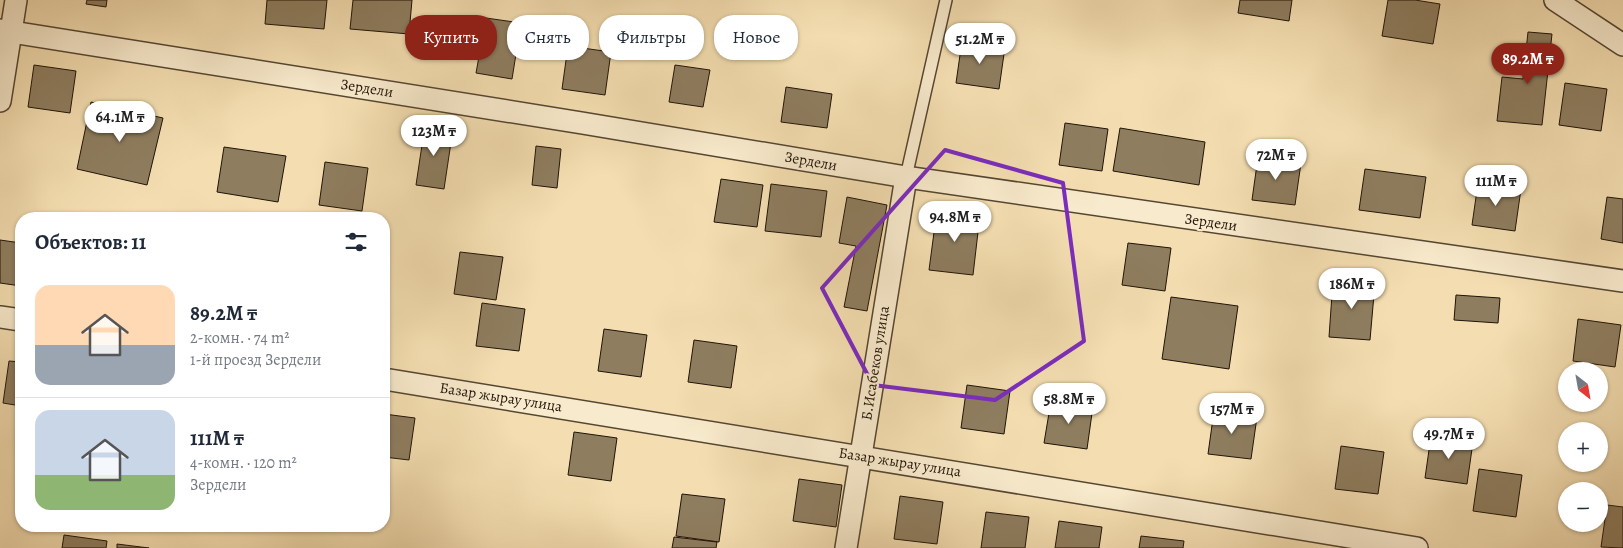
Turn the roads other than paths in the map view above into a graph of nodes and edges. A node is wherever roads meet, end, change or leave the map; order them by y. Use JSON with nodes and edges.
{"nodes":[{"id":1,"x":16,"y":0,"type":"edge"},
{"id":2,"x":946,"y":0,"type":"edge"},
{"id":3,"x":1556,"y":0,"type":"edge"},
{"id":4,"x":6,"y":30,"type":"edge"},
{"id":5,"x":1621,"y":39,"type":"edge"},
{"id":6,"x":0,"y":101,"type":"edge"},
{"id":7,"x":906,"y":177,"type":"junction"},
{"id":8,"x":1623,"y":281,"type":"edge"},
{"id":9,"x":0,"y":317,"type":"edge"},
{"id":10,"x":15,"y":319,"type":"edge"},
{"id":11,"x":390,"y":380,"type":"edge"},
{"id":12,"x":860,"y":456,"type":"junction"},
{"id":13,"x":846,"y":548,"type":"edge"},
{"id":14,"x":1417,"y":548,"type":"edge"}],
"edges":[{"from":1,"to":4,"type":"street"},
{"from":2,"to":7,"type":"lane"},
{"from":3,"to":5,"type":"street"},
{"from":4,"to":6,"type":"street"},
{"from":4,"to":7,"type":"street","name":"Зердели"},
{"from":7,"to":8,"type":"street","name":"Зердели"},
{"from":7,"to":12,"type":"street","name":"Б.Исабеков улица"},
{"from":9,"to":10,"type":"street"},
{"from":11,"to":12,"type":"street","name":"Базар жырау улица"},
{"from":12,"to":13,"type":"street","name":"Б.Исабеков улица"},
{"from":12,"to":14,"type":"street","name":"Базар жырау улица"}]}
